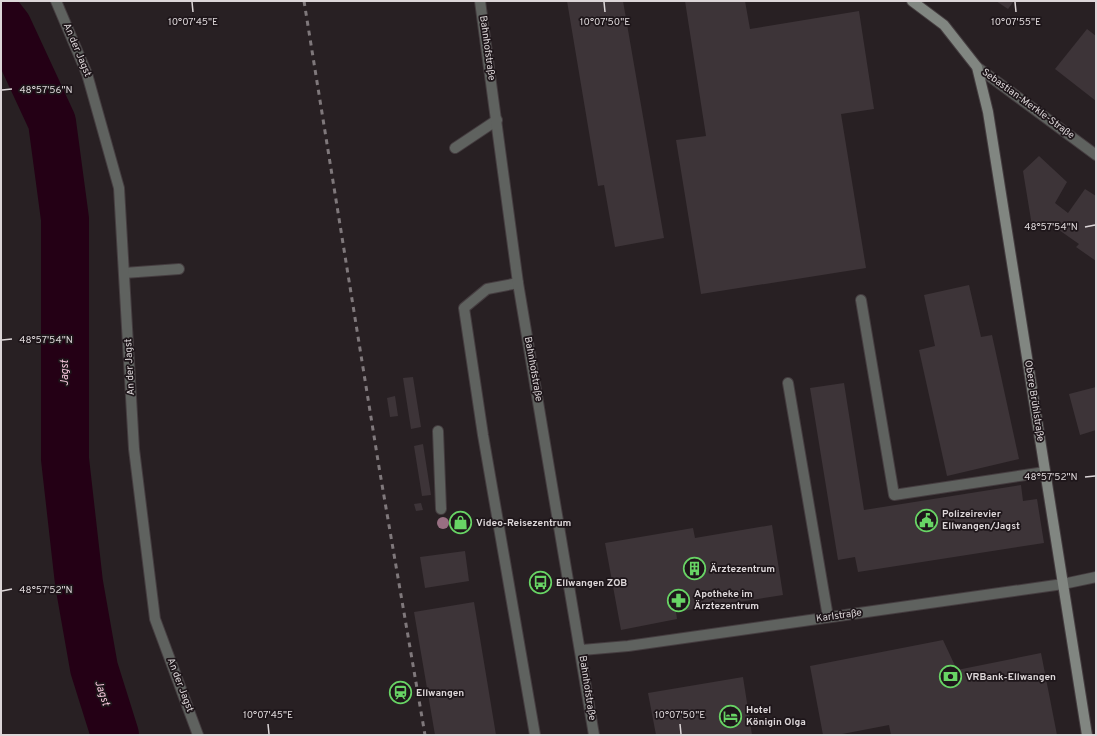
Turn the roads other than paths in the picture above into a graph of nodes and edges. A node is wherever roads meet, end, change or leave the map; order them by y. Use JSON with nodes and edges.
{"nodes":[{"id":1,"x":56,"y":1,"type":"edge"},
{"id":2,"x":480,"y":1,"type":"edge"},
{"id":3,"x":912,"y":1,"type":"edge"},
{"id":4,"x":977,"y":67,"type":"junction"},
{"id":5,"x":497,"y":120,"type":"junction"},
{"id":6,"x":455,"y":148,"type":"dead end"},
{"id":7,"x":1096,"y":154,"type":"edge"},
{"id":8,"x":179,"y":269,"type":"dead end"},
{"id":9,"x":124,"y":273,"type":"junction"},
{"id":10,"x":518,"y":283,"type":"junction"},
{"id":11,"x":861,"y":300,"type":"dead end"},
{"id":12,"x":788,"y":383,"type":"dead end"},
{"id":13,"x":438,"y":432,"type":"dead end"},
{"id":14,"x":1045,"y":472,"type":"junction"},
{"id":15,"x":441,"y":510,"type":"dead end"},
{"id":16,"x":1096,"y":577,"type":"edge"},
{"id":17,"x":1063,"y":584,"type":"junction"},
{"id":18,"x":828,"y":617,"type":"junction"},
{"id":19,"x":582,"y":650,"type":"junction"},
{"id":20,"x":198,"y":735,"type":"edge"},
{"id":21,"x":535,"y":735,"type":"edge"},
{"id":22,"x":594,"y":735,"type":"edge"},
{"id":23,"x":1087,"y":735,"type":"edge"}],
"edges":[{"from":1,"to":9,"type":"street","name":"An der Jagst"},
{"from":2,"to":5,"type":"street","name":"Bahnhofstraße"},
{"from":3,"to":4,"type":"street","name":"Sebastian-Merkle-Straße"},
{"from":4,"to":7,"type":"street","name":"Sebastian-Merkle-Straße"},
{"from":4,"to":14,"type":"street","name":"Obere Brühlstraße"},
{"from":5,"to":6,"type":"street"},
{"from":5,"to":10,"type":"street","name":"Bahnhofstraße"},
{"from":8,"to":9,"type":"street"},
{"from":9,"to":20,"type":"street","name":"An der Jagst"},
{"from":10,"to":19,"type":"street","name":"Bahnhofstraße"},
{"from":10,"to":21,"type":"street"},
{"from":11,"to":14,"type":"street"},
{"from":12,"to":18,"type":"street"},
{"from":13,"to":15,"type":"street"},
{"from":14,"to":17,"type":"street","name":"Obere Brühlstraße"},
{"from":16,"to":17,"type":"street","name":"Karlstraße"},
{"from":17,"to":18,"type":"street","name":"Karlstraße"},
{"from":17,"to":23,"type":"street","name":"Obere Brühlstraße"},
{"from":18,"to":19,"type":"street","name":"Karlstraße"},
{"from":19,"to":22,"type":"street","name":"Bahnhofstraße"}]}
